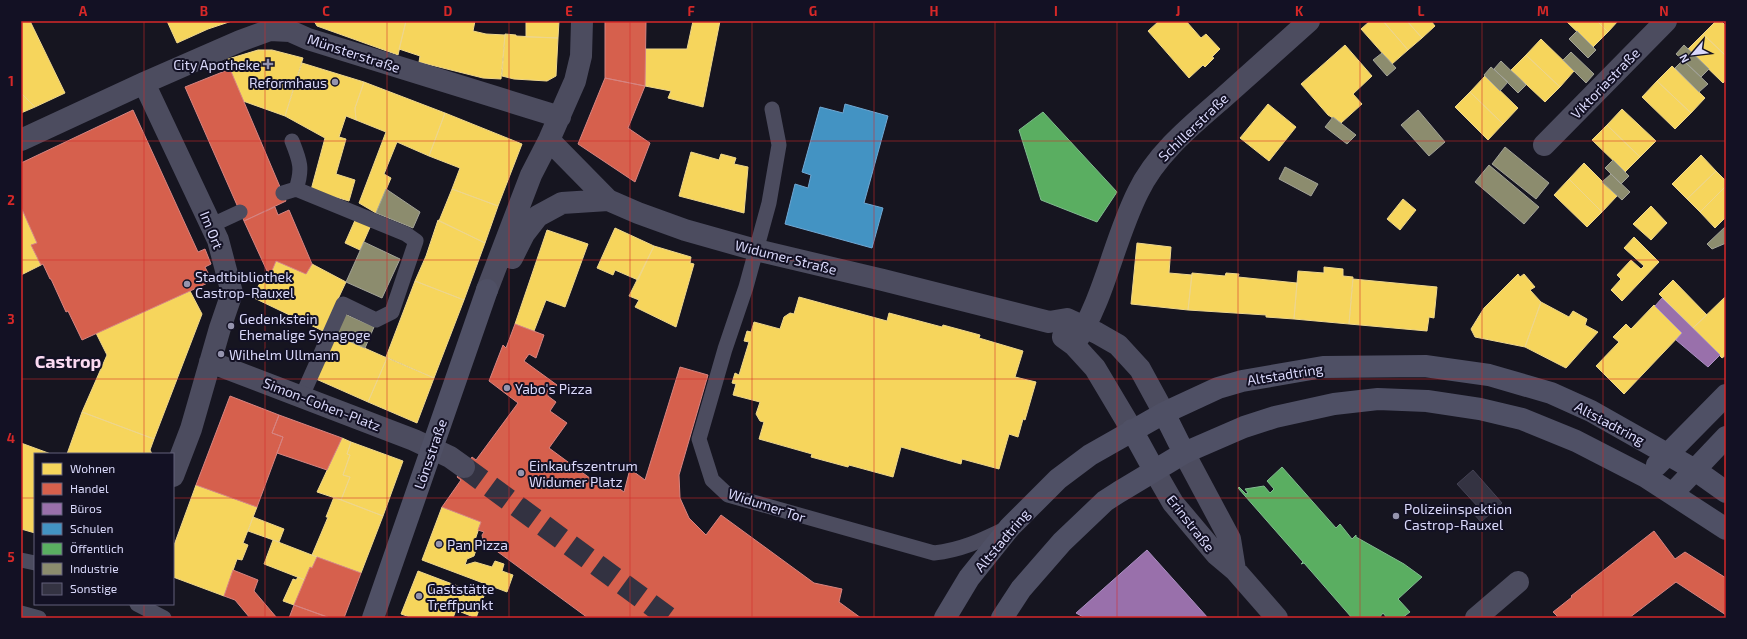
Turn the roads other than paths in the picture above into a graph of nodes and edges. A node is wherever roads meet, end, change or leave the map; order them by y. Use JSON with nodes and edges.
{"nodes":[{"id":1,"x":582,"y":21,"type":"edge"},
{"id":2,"x":1309,"y":21,"type":"edge"},
{"id":3,"x":1666,"y":21,"type":"edge"},
{"id":4,"x":272,"y":26,"type":"edge"},
{"id":5,"x":144,"y":83,"type":"junction"},
{"id":6,"x":772,"y":109,"type":"dead end"},
{"id":7,"x":560,"y":117,"type":"junction"},
{"id":8,"x":21,"y":140,"type":"edge"},
{"id":9,"x":549,"y":140,"type":"junction"},
{"id":10,"x":292,"y":141,"type":"dead end"},
{"id":11,"x":1544,"y":146,"type":"dead end"},
{"id":12,"x":608,"y":200,"type":"junction"},
{"id":13,"x":240,"y":212,"type":"dead end"},
{"id":14,"x":212,"y":225,"type":"junction"},
{"id":15,"x":756,"y":250,"type":"junction"},
{"id":16,"x":487,"y":290,"type":"junction"},
{"id":17,"x":1080,"y":337,"type":"junction"},
{"id":18,"x":210,"y":362,"type":"junction"},
{"id":19,"x":1726,"y":395,"type":"edge"},
{"id":20,"x":302,"y":396,"type":"junction"},
{"id":21,"x":1164,"y":413,"type":"junction"},
{"id":22,"x":1132,"y":430,"type":"junction"},
{"id":23,"x":1726,"y":437,"type":"edge"},
{"id":24,"x":433,"y":448,"type":"junction"},
{"id":25,"x":1184,"y":453,"type":"junction"},
{"id":26,"x":1667,"y":454,"type":"junction"},
{"id":27,"x":464,"y":467,"type":"tunnel mouth"},
{"id":28,"x":1154,"y":470,"type":"junction"},
{"id":29,"x":1695,"y":470,"type":"junction"},
{"id":30,"x":174,"y":473,"type":"edge"},
{"id":31,"x":1646,"y":477,"type":"junction"},
{"id":32,"x":1726,"y":492,"type":"edge"},
{"id":33,"x":1672,"y":494,"type":"junction"},
{"id":34,"x":1010,"y":527,"type":"junction"},
{"id":35,"x":1726,"y":529,"type":"edge"},
{"id":36,"x":21,"y":560,"type":"edge"},
{"id":37,"x":34,"y":563,"type":"edge"},
{"id":38,"x":1235,"y":570,"type":"junction"},
{"id":39,"x":1518,"y":582,"type":"dead end"},
{"id":40,"x":139,"y":605,"type":"edge"},
{"id":41,"x":21,"y":613,"type":"edge"},
{"id":42,"x":40,"y":618,"type":"edge"},
{"id":43,"x":164,"y":618,"type":"edge"},
{"id":44,"x":373,"y":618,"type":"edge"},
{"id":45,"x":944,"y":618,"type":"edge"},
{"id":46,"x":1002,"y":618,"type":"edge"},
{"id":47,"x":1277,"y":618,"type":"edge"},
{"id":48,"x":1476,"y":618,"type":"edge"}],
"edges":[{"from":1,"to":7,"type":"street","name":"Lönsstraße"},
{"from":2,"to":17,"type":"street","name":"Schillerstraße"},
{"from":3,"to":11,"type":"street","name":"Viktoriastraße"},
{"from":4,"to":5,"type":"street","name":"Münsterstraße"},
{"from":4,"to":7,"type":"street","name":"Münsterstraße"},
{"from":5,"to":8,"type":"street","name":"Münsterstraße"},
{"from":5,"to":14,"type":"street","name":"Im Ort"},
{"from":6,"to":15,"type":"lane","name":"Widumer Tor"},
{"from":7,"to":9,"type":"street","name":"Lönsstraße"},
{"from":9,"to":12,"type":"street","name":"Widumer Straße"},
{"from":9,"to":16,"type":"street","name":"Lönsstraße"},
{"from":10,"to":20,"type":"lane"},
{"from":12,"to":15,"type":"street","name":"Widumer Straße"},
{"from":12,"to":16,"type":"street","name":"Lönsstraße"},
{"from":13,"to":14,"type":"lane"},
{"from":14,"to":18,"type":"street","name":"Im Ort"},
{"from":15,"to":17,"type":"street","name":"Widumer Straße"},
{"from":15,"to":34,"type":"lane","name":"Widumer Tor"},
{"from":16,"to":24,"type":"main road","name":"Lönsstraße"},
{"from":17,"to":21,"type":"street","name":"Widumer Straße"},
{"from":17,"to":22,"type":"street","name":"Widumer Straße"},
{"from":18,"to":20,"type":"street","name":"Simon-Cohen-Platz"},
{"from":18,"to":30,"type":"street","name":"Im Ort"},
{"from":19,"to":26,"type":"main road"},
{"from":20,"to":24,"type":"street","name":"Simon-Cohen-Platz"},
{"from":21,"to":22,"type":"main road","name":"Altstadtring"},
{"from":21,"to":25,"type":"main road"},
{"from":21,"to":26,"type":"main road","name":"Altstadtring"},
{"from":22,"to":28,"type":"main road"},
{"from":22,"to":34,"type":"main road","name":"Altstadtring"},
{"from":23,"to":29,"type":"main road"},
{"from":24,"to":27,"type":"street"},
{"from":24,"to":44,"type":"main road","name":"Lönsstraße"},
{"from":25,"to":28,"type":"main road"},
{"from":25,"to":31,"type":"main road"},
{"from":25,"to":38,"type":"street","name":"Erinstraße"},
{"from":26,"to":29,"type":"main road","name":"Altstadtring"},
{"from":26,"to":31,"type":"main road"},
{"from":28,"to":38,"type":"street","name":"Erinstraße"},
{"from":28,"to":46,"type":"main road"},
{"from":29,"to":32,"type":"main road","name":"Altstadtring"},
{"from":29,"to":33,"type":"main road"},
{"from":31,"to":33,"type":"main road"},
{"from":33,"to":35,"type":"main road"},
{"from":34,"to":45,"type":"main road","name":"Altstadtring"},
{"from":36,"to":37,"type":"lane"},
{"from":38,"to":47,"type":"street","name":"Erinstraße"},
{"from":39,"to":48,"type":"street"},
{"from":40,"to":43,"type":"lane"},
{"from":41,"to":42,"type":"lane"}]}
